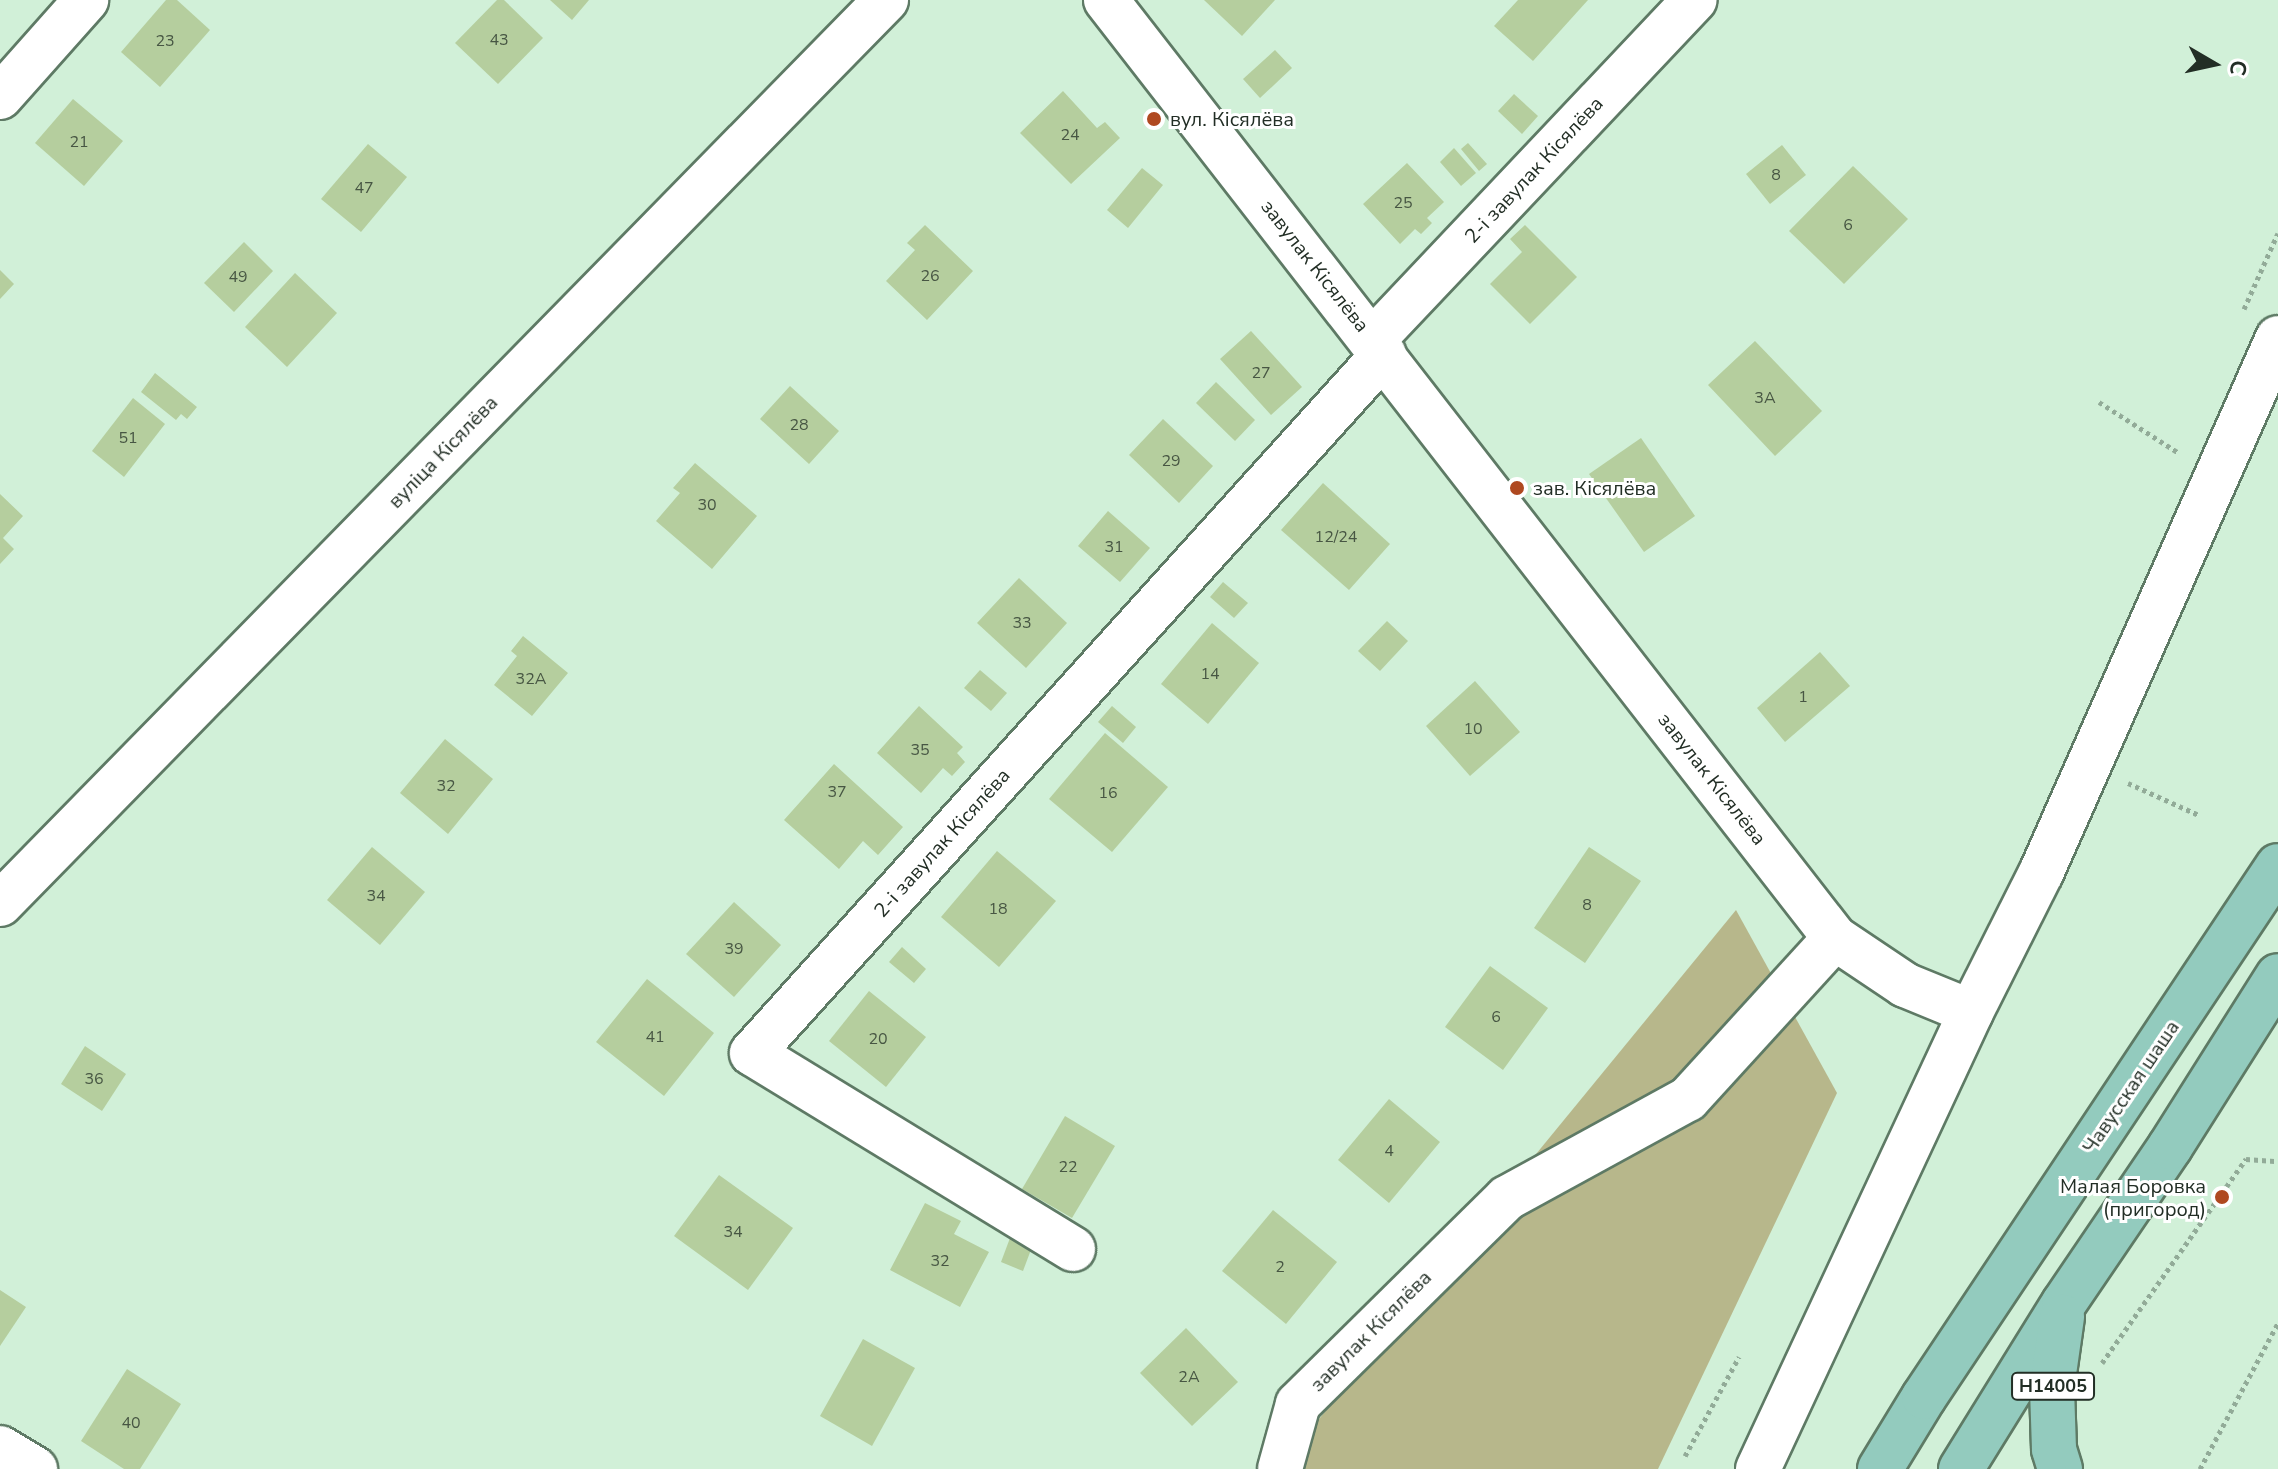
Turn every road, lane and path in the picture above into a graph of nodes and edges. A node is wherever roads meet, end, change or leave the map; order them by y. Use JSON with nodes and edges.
{"nodes":[{"id":1,"x":86,"y":0,"type":"edge"},
{"id":2,"x":886,"y":0,"type":"edge"},
{"id":3,"x":1106,"y":0,"type":"edge"},
{"id":4,"x":1695,"y":0,"type":"edge"},
{"id":5,"x":0,"y":97,"type":"edge"},
{"id":6,"x":2278,"y":338,"type":"edge"},
{"id":7,"x":1378,"y":347,"type":"junction"},
{"id":8,"x":2099,"y":402,"type":"dead end"},
{"id":9,"x":2179,"y":453,"type":"dead end"},
{"id":10,"x":2278,"y":866,"type":"edge"},
{"id":11,"x":0,"y":904,"type":"edge"},
{"id":12,"x":1835,"y":938,"type":"junction"},
{"id":13,"x":2278,"y":976,"type":"edge"},
{"id":14,"x":1971,"y":1012,"type":"junction"},
{"id":15,"x":2278,"y":1161,"type":"edge"},
{"id":16,"x":1073,"y":1249,"type":"dead end"},
{"id":17,"x":2064,"y":1303,"type":"junction"},
{"id":18,"x":2278,"y":1323,"type":"edge"},
{"id":19,"x":1739,"y":1357,"type":"dead end"},
{"id":20,"x":2102,"y":1363,"type":"dead end"},
{"id":21,"x":0,"y":1448,"type":"edge"},
{"id":22,"x":1685,"y":1456,"type":"dead end"},
{"id":23,"x":35,"y":1469,"type":"edge"},
{"id":24,"x":1280,"y":1469,"type":"edge"},
{"id":25,"x":1758,"y":1469,"type":"edge"},
{"id":26,"x":1880,"y":1469,"type":"edge"},
{"id":27,"x":1961,"y":1469,"type":"edge"},
{"id":28,"x":2060,"y":1469,"type":"edge"},
{"id":29,"x":2200,"y":1469,"type":"edge"}],
"edges":[{"from":1,"to":5,"type":"street"},
{"from":2,"to":11,"type":"street","name":"вуліца Кісялёва"},
{"from":3,"to":7,"type":"street","name":"завулак Кісялёва"},
{"from":4,"to":7,"type":"street","name":"2-і завулак Кісялёва"},
{"from":6,"to":14,"type":"street"},
{"from":7,"to":12,"type":"street","name":"завулак Кісялёва"},
{"from":7,"to":16,"type":"street","name":"2-і завулак Кісялёва"},
{"from":8,"to":9,"type":"path"},
{"from":10,"to":26,"type":"main road","name":"Чавусская шаша"},
{"from":12,"to":14,"type":"street"},
{"from":12,"to":24,"type":"street","name":"завулак Кісялёва"},
{"from":13,"to":17,"type":"main road"},
{"from":14,"to":25,"type":"street"},
{"from":15,"to":20,"type":"path"},
{"from":17,"to":27,"type":"main road"},
{"from":17,"to":28,"type":"main road","number":"Н14005"},
{"from":18,"to":29,"type":"path"},
{"from":19,"to":22,"type":"path"},
{"from":21,"to":23,"type":"street"}]}
